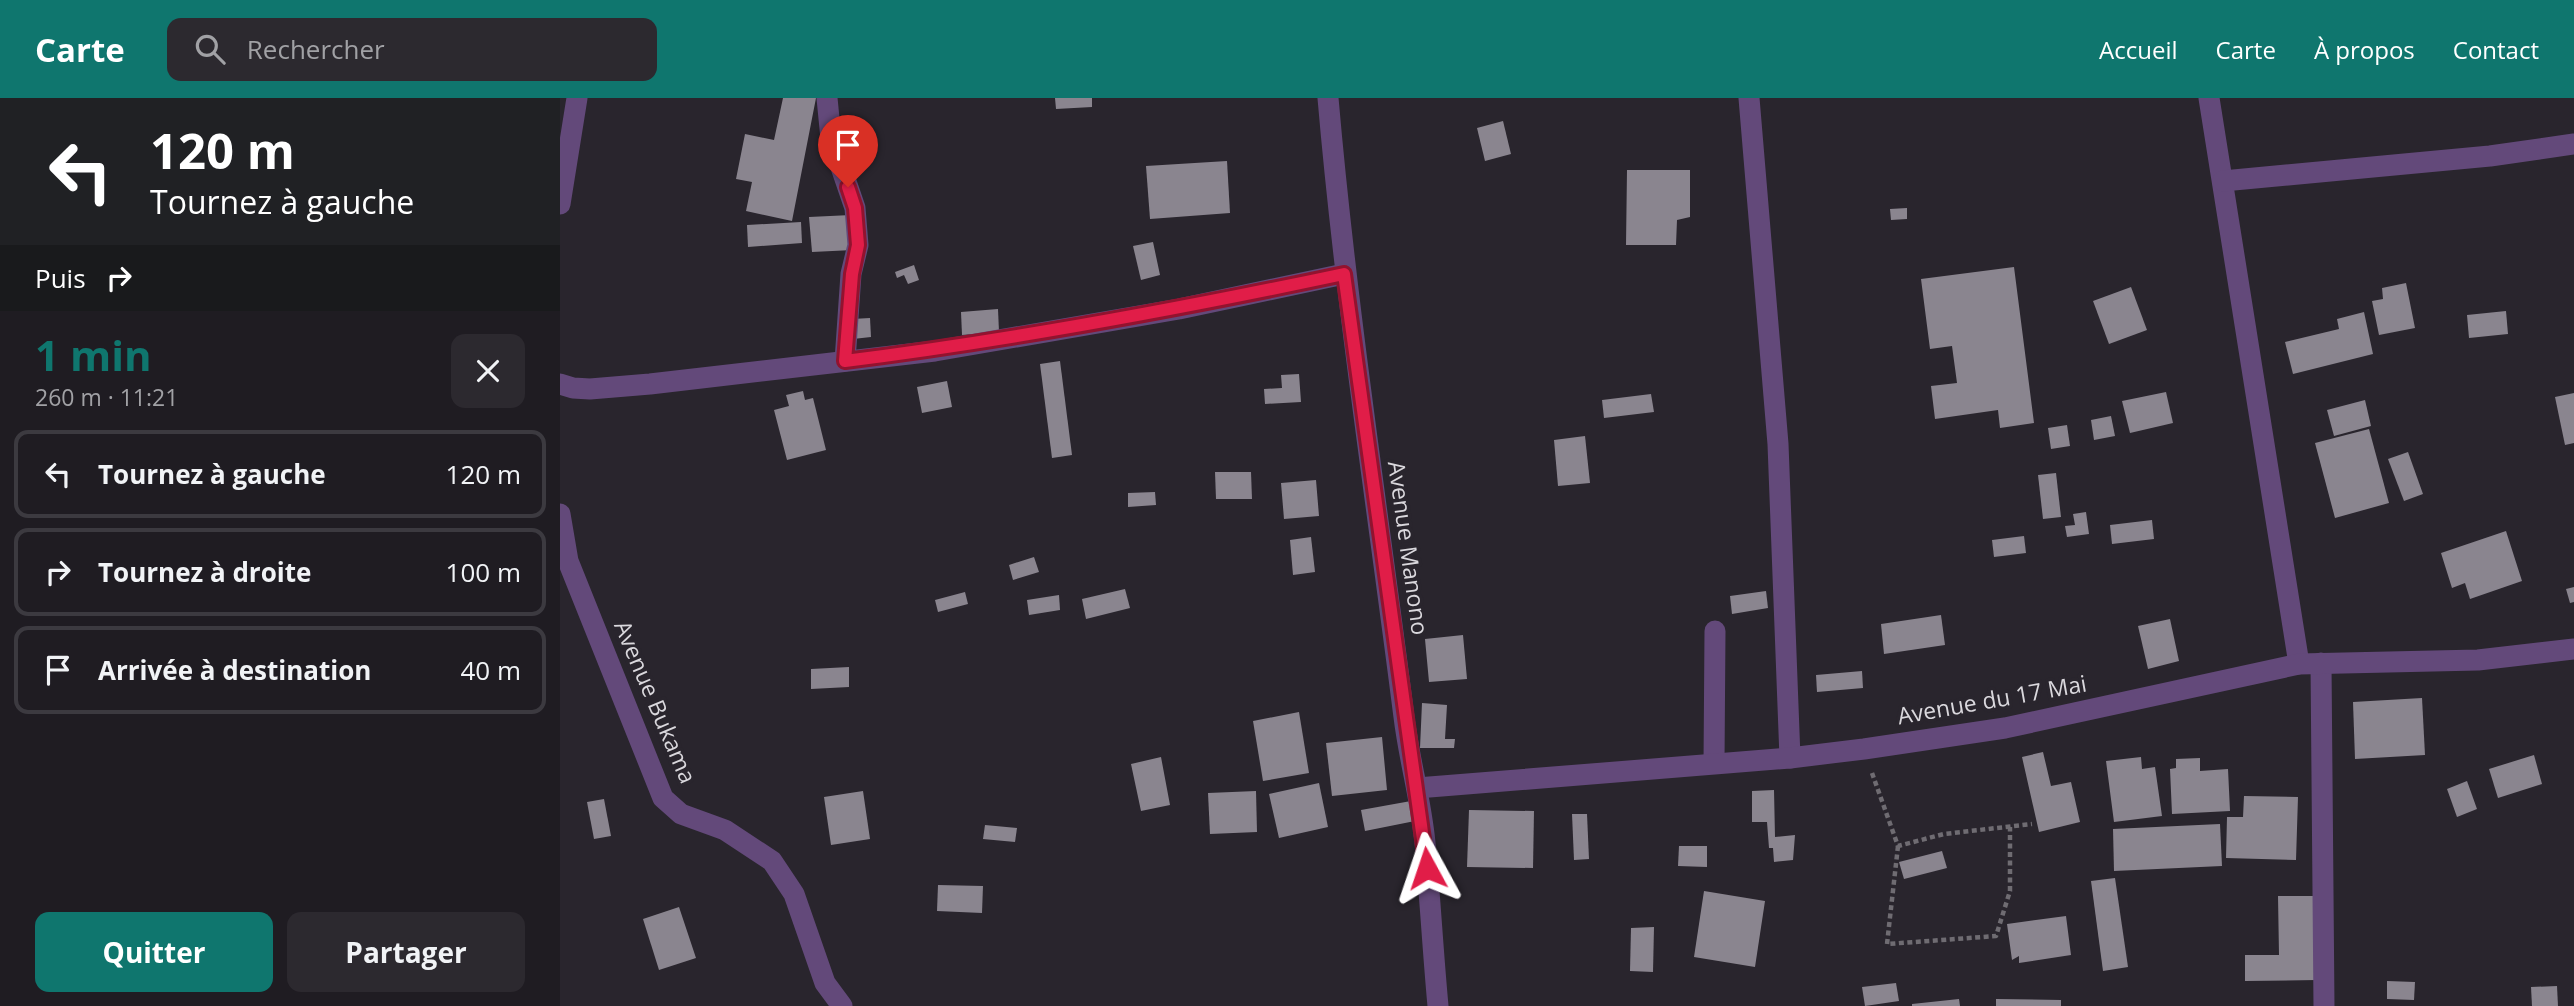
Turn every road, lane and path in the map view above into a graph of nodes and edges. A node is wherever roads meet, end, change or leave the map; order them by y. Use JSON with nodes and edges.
{"nodes":[{"id":1,"x":577,"y":98,"type":"edge"},
{"id":2,"x":827,"y":98,"type":"edge"},
{"id":3,"x":1328,"y":98,"type":"edge"},
{"id":4,"x":1749,"y":98,"type":"edge"},
{"id":5,"x":2209,"y":98,"type":"edge"},
{"id":6,"x":2574,"y":144,"type":"edge"},
{"id":7,"x":2223,"y":181,"type":"junction"},
{"id":8,"x":560,"y":204,"type":"edge"},
{"id":9,"x":1344,"y":274,"type":"junction"},
{"id":10,"x":845,"y":361,"type":"junction"},
{"id":11,"x":560,"y":384,"type":"edge"},
{"id":12,"x":560,"y":514,"type":"edge"},
{"id":13,"x":1715,"y":631,"type":"dead end"},
{"id":14,"x":2574,"y":649,"type":"edge"},
{"id":15,"x":2321,"y":663,"type":"junction"},
{"id":16,"x":2299,"y":664,"type":"junction"},
{"id":17,"x":1864,"y":749,"type":"junction"},
{"id":18,"x":1790,"y":758,"type":"junction"},
{"id":19,"x":1714,"y":763,"type":"junction"},
{"id":20,"x":1417,"y":788,"type":"junction"},
{"id":21,"x":2032,"y":824,"type":"dead end"},
{"id":22,"x":2010,"y":827,"type":"junction"},
{"id":23,"x":1898,"y":846,"type":"junction"},
{"id":24,"x":842,"y":1006,"type":"edge"},
{"id":25,"x":1438,"y":1006,"type":"edge"},
{"id":26,"x":2324,"y":1006,"type":"edge"}],
"edges":[{"from":1,"to":8,"type":"street"},
{"from":2,"to":10,"type":"street"},
{"from":3,"to":9,"type":"street","name":"Avenue Manono"},
{"from":4,"to":18,"type":"street"},
{"from":5,"to":7,"type":"street"},
{"from":6,"to":7,"type":"street"},
{"from":7,"to":16,"type":"street"},
{"from":9,"to":10,"type":"street"},
{"from":9,"to":20,"type":"street","name":"Avenue Manono"},
{"from":10,"to":11,"type":"street"},
{"from":12,"to":24,"type":"street","name":"Avenue Bukama"},
{"from":13,"to":19,"type":"street"},
{"from":14,"to":15,"type":"street","name":"Avenue du 17 Mai"},
{"from":15,"to":16,"type":"street","name":"Avenue du 17 Mai"},
{"from":15,"to":26,"type":"street"},
{"from":16,"to":17,"type":"street","name":"Avenue du 17 Mai"},
{"from":17,"to":18,"type":"street","name":"Avenue du 17 Mai"},
{"from":17,"to":23,"type":"path"},
{"from":18,"to":19,"type":"street","name":"Avenue du 17 Mai"},
{"from":19,"to":20,"type":"street","name":"Avenue du 17 Mai"},
{"from":20,"to":25,"type":"street","name":"Avenue Manono"},
{"from":21,"to":22,"type":"path"},
{"from":22,"to":23,"type":"path"},
{"from":22,"to":23,"type":"path"}]}
